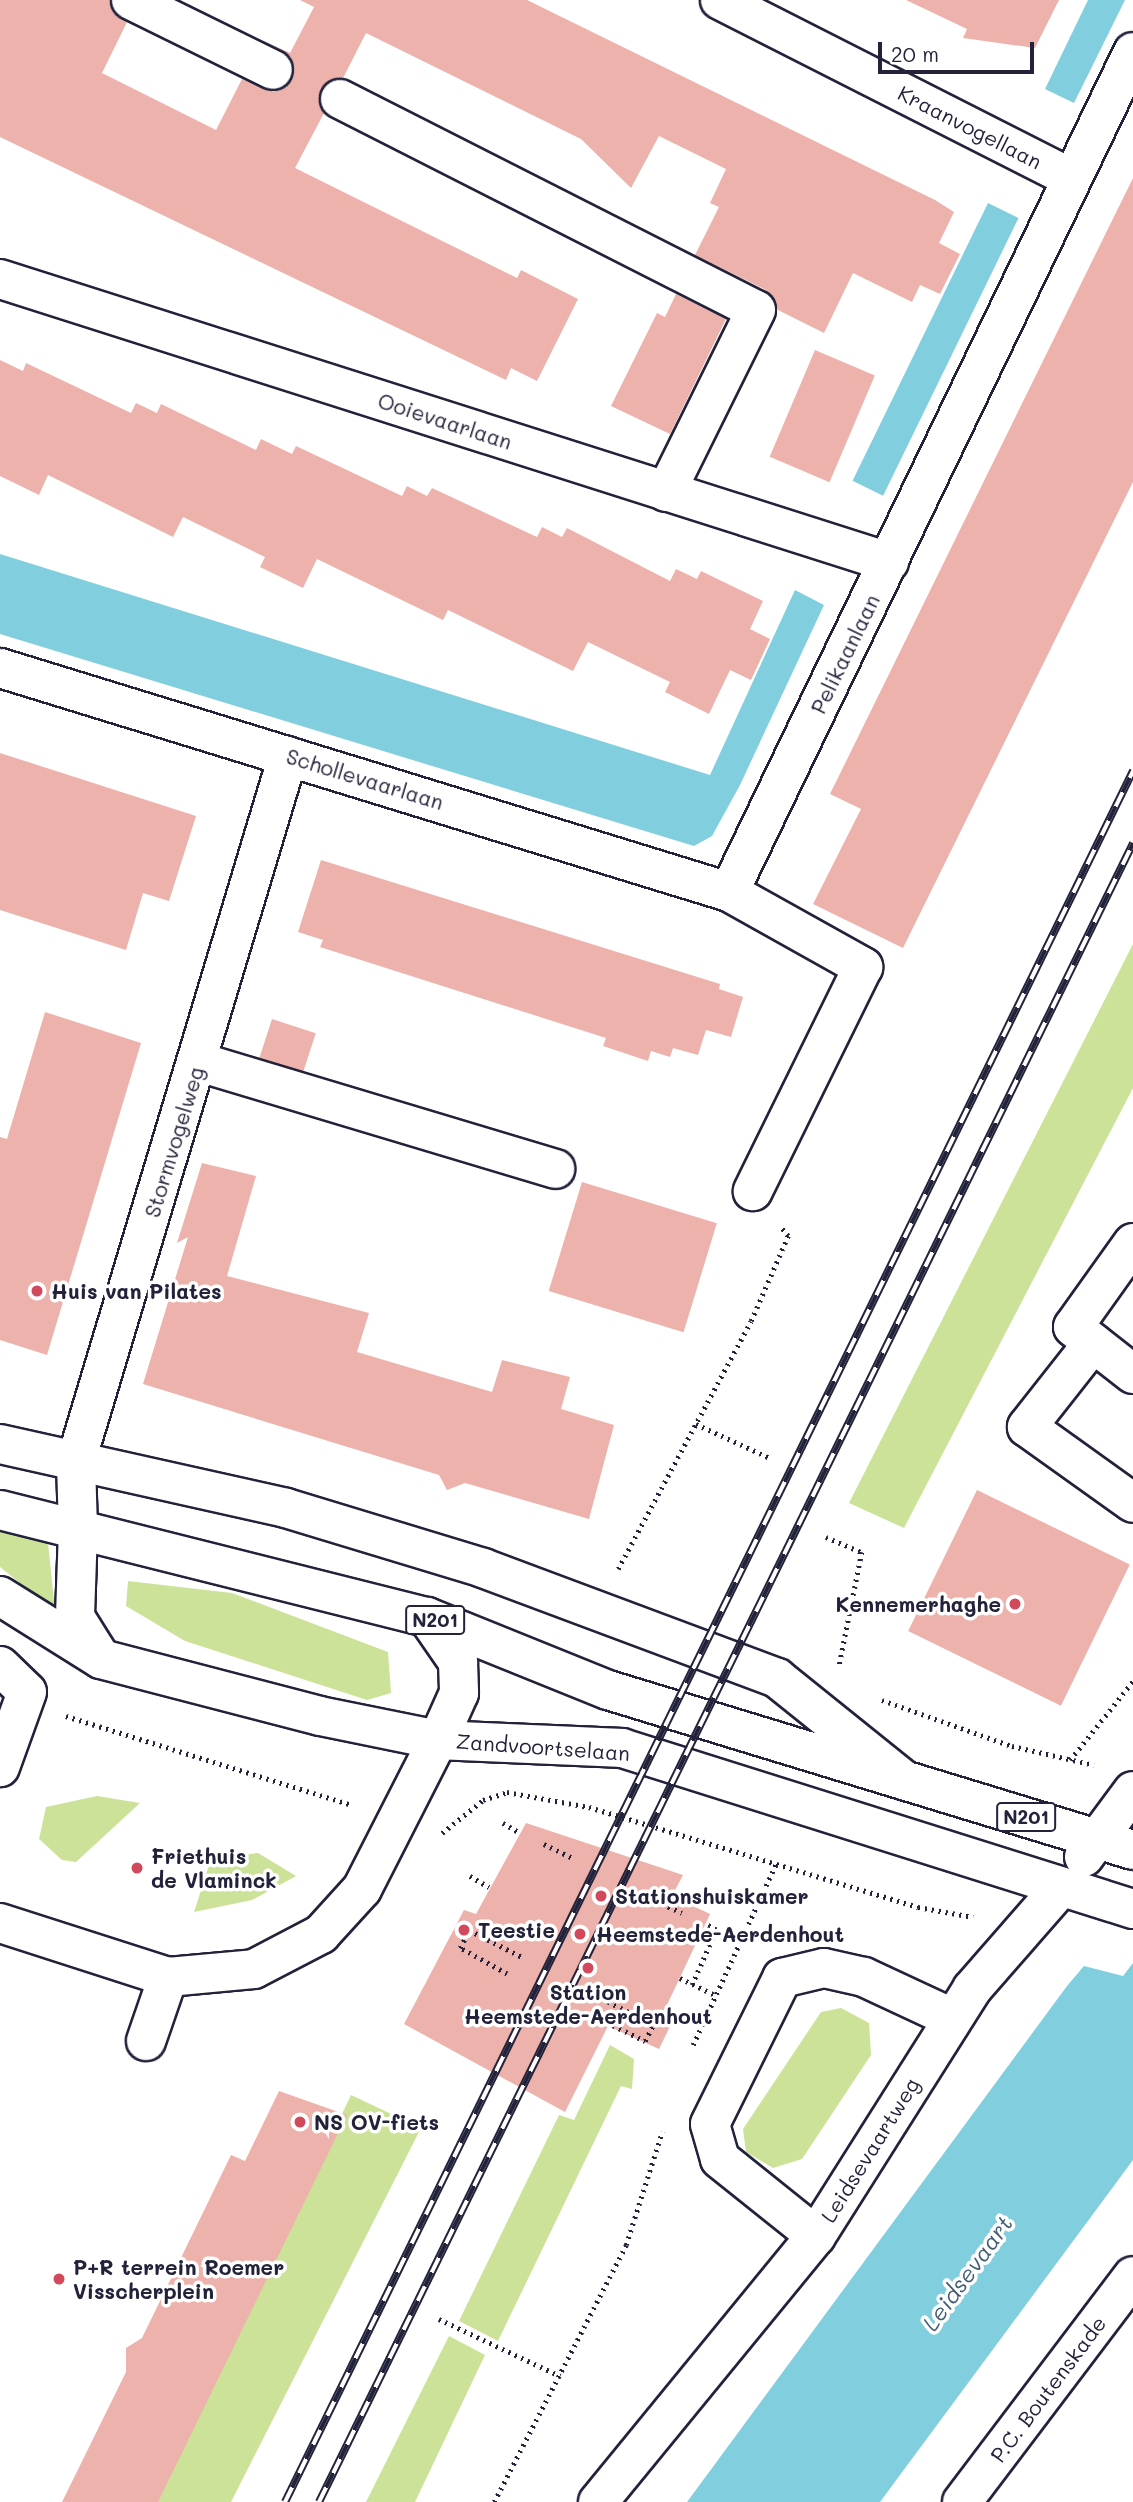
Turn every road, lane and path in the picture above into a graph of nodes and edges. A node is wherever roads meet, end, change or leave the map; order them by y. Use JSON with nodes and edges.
{"nodes":[{"id":1,"x":131,"y":0,"type":"edge"},
{"id":2,"x":719,"y":0,"type":"edge"},
{"id":3,"x":1133,"y":52,"type":"edge"},
{"id":4,"x":273,"y":70,"type":"dead end"},
{"id":5,"x":340,"y":99,"type":"dead end"},
{"id":6,"x":1071,"y":178,"type":"junction"},
{"id":7,"x":0,"y":279,"type":"edge"},
{"id":8,"x":666,"y":492,"type":"junction"},
{"id":9,"x":889,"y":562,"type":"junction"},
{"id":10,"x":0,"y":668,"type":"edge"},
{"id":11,"x":288,"y":756,"type":"junction"},
{"id":12,"x":729,"y":892,"type":"junction"},
{"id":13,"x":199,"y":1062,"type":"junction"},
{"id":14,"x":555,"y":1168,"type":"dead end"},
{"id":15,"x":753,"y":1191,"type":"joint"},
{"id":16,"x":1133,"y":1243,"type":"edge"},
{"id":17,"x":1093,"y":1343,"type":"junction"},
{"id":18,"x":1133,"y":1374,"type":"edge"},
{"id":19,"x":696,"y":1424,"type":"junction"},
{"id":20,"x":0,"y":1444,"type":"edge"},
{"id":21,"x":770,"y":1458,"type":"dead end"},
{"id":22,"x":76,"y":1461,"type":"junction"},
{"id":23,"x":1133,"y":1503,"type":"edge"},
{"id":24,"x":0,"y":1510,"type":"edge"},
{"id":25,"x":78,"y":1530,"type":"junction"},
{"id":26,"x":826,"y":1537,"type":"dead end"},
{"id":27,"x":0,"y":1596,"type":"edge"},
{"id":28,"x":428,"y":1618,"type":"junction"},
{"id":29,"x":617,"y":1622,"type":"junction"},
{"id":30,"x":101,"y":1659,"type":"junction"},
{"id":31,"x":0,"y":1666,"type":"edge"},
{"id":32,"x":838,"y":1671,"type":"dead end"},
{"id":33,"x":1133,"y":1681,"type":"edge"},
{"id":34,"x":27,"y":1692,"type":"junction"},
{"id":35,"x":974,"y":1732,"type":"dead end"},
{"id":36,"x":438,"y":1740,"type":"junction"},
{"id":37,"x":0,"y":1767,"type":"edge"},
{"id":38,"x":904,"y":1780,"type":"junction"},
{"id":39,"x":1133,"y":1791,"type":"edge"},
{"id":40,"x":397,"y":1823,"type":"junction"},
{"id":41,"x":503,"y":1823,"type":"dead end"},
{"id":42,"x":520,"y":1833,"type":"dead end"},
{"id":43,"x":1097,"y":1840,"type":"junction"},
{"id":44,"x":544,"y":1844,"type":"dead end"},
{"id":45,"x":1133,"y":1850,"type":"edge"},
{"id":46,"x":573,"y":1858,"type":"dead end"},
{"id":47,"x":776,"y":1864,"type":"junction"},
{"id":48,"x":470,"y":1876,"type":"dead end"},
{"id":49,"x":489,"y":1886,"type":"dead end"},
{"id":50,"x":1061,"y":1887,"type":"junction"},
{"id":51,"x":649,"y":1898,"type":"dead end"},
{"id":52,"x":918,"y":1907,"type":"dead end"},
{"id":53,"x":1133,"y":1909,"type":"edge"},
{"id":54,"x":682,"y":1913,"type":"dead end"},
{"id":55,"x":0,"y":1923,"type":"edge"},
{"id":56,"x":705,"y":1924,"type":"dead end"},
{"id":57,"x":522,"y":1957,"type":"dead end"},
{"id":58,"x":507,"y":1973,"type":"dead end"},
{"id":59,"x":161,"y":1975,"type":"junction"},
{"id":60,"x":680,"y":1978,"type":"dead end"},
{"id":61,"x":692,"y":1985,"type":"junction"},
{"id":62,"x":715,"y":1995,"type":"junction"},
{"id":63,"x":598,"y":1997,"type":"dead end"},
{"id":64,"x":594,"y":2016,"type":"dead end"},
{"id":65,"x":952,"y":2018,"type":"junction"},
{"id":66,"x":140,"y":2039,"type":"dead end"},
{"id":67,"x":688,"y":2057,"type":"dead end"},
{"id":68,"x":666,"y":2120,"type":"dead end"},
{"id":69,"x":816,"y":2236,"type":"junction"},
{"id":70,"x":1133,"y":2276,"type":"edge"},
{"id":71,"x":439,"y":2319,"type":"dead end"},
{"id":72,"x":560,"y":2375,"type":"junction"},
{"id":73,"x":972,"y":2499,"type":"edge"},
{"id":74,"x":494,"y":2502,"type":"edge"},
{"id":75,"x":598,"y":2502,"type":"edge"}],
"edges":[{"from":1,"to":4,"type":"street"},
{"from":2,"to":6,"type":"street","name":"Kraanvogellaan"},
{"from":3,"to":6,"type":"street","name":"Pelikaanlaan"},
{"from":5,"to":8,"type":"street"},
{"from":6,"to":9,"type":"street","name":"Pelikaanlaan"},
{"from":7,"to":8,"type":"street","name":"Ooievaarlaan"},
{"from":8,"to":9,"type":"street","name":"Ooievaarlaan"},
{"from":9,"to":12,"type":"street","name":"Pelikaanlaan"},
{"from":10,"to":11,"type":"street","name":"Schollevaarlaan"},
{"from":11,"to":12,"type":"street","name":"Schollevaarlaan"},
{"from":11,"to":13,"type":"street","name":"Stormvogelweg"},
{"from":12,"to":15,"type":"street"},
{"from":13,"to":14,"type":"street"},
{"from":13,"to":22,"type":"street","name":"Stormvogelweg"},
{"from":15,"to":19,"type":"path"},
{"from":16,"to":17,"type":"street"},
{"from":17,"to":18,"type":"street"},
{"from":17,"to":23,"type":"street"},
{"from":19,"to":21,"type":"path"},
{"from":19,"to":29,"type":"path"},
{"from":20,"to":22,"type":"street"},
{"from":22,"to":25,"type":"street","name":"Stormvogelweg"},
{"from":22,"to":29,"type":"street"},
{"from":24,"to":25,"type":"street","number":"N201"},
{"from":25,"to":28,"type":"street","number":"N201"},
{"from":25,"to":30,"type":"street","name":"Stormvogelweg"},
{"from":26,"to":32,"type":"path"},
{"from":27,"to":30,"type":"street","name":"Zandvoortselaan"},
{"from":28,"to":36,"type":"street","number":"N201"},
{"from":28,"to":38,"type":"street","number":"N201"},
{"from":29,"to":38,"type":"street"},
{"from":30,"to":36,"type":"street","name":"Zandvoortselaan"},
{"from":31,"to":34,"type":"street"},
{"from":33,"to":35,"type":"path"},
{"from":34,"to":37,"type":"street"},
{"from":34,"to":40,"type":"path"},
{"from":36,"to":40,"type":"street"},
{"from":36,"to":50,"type":"street","name":"Zandvoortselaan"},
{"from":38,"to":43,"type":"street","number":"N201"},
{"from":39,"to":43,"type":"street","name":"Leidsevaartweg"},
{"from":40,"to":47,"type":"path"},
{"from":40,"to":59,"type":"street"},
{"from":41,"to":42,"type":"path"},
{"from":43,"to":45,"type":"street","number":"N201"},
{"from":43,"to":50,"type":"street","name":"Leidsevaartweg"},
{"from":44,"to":46,"type":"path"},
{"from":47,"to":52,"type":"path"},
{"from":47,"to":62,"type":"path"},
{"from":48,"to":49,"type":"path"},
{"from":50,"to":53,"type":"street","name":"Zandvoortselaan"},
{"from":50,"to":65,"type":"street","name":"Leidsevaartweg"},
{"from":51,"to":54,"type":"path"},
{"from":55,"to":59,"type":"street"},
{"from":56,"to":61,"type":"path"},
{"from":57,"to":58,"type":"path"},
{"from":59,"to":66,"type":"street"},
{"from":60,"to":61,"type":"path"},
{"from":61,"to":62,"type":"path"},
{"from":62,"to":67,"type":"path"},
{"from":63,"to":64,"type":"path"},
{"from":65,"to":69,"type":"street","name":"Leidsevaartweg"},
{"from":65,"to":69,"type":"street"},
{"from":68,"to":72,"type":"path"},
{"from":69,"to":75,"type":"street","name":"Leidsevaartweg"},
{"from":70,"to":73,"type":"street","name":"P.C. Boutenskade"},
{"from":71,"to":72,"type":"path"},
{"from":72,"to":74,"type":"path"}]}
